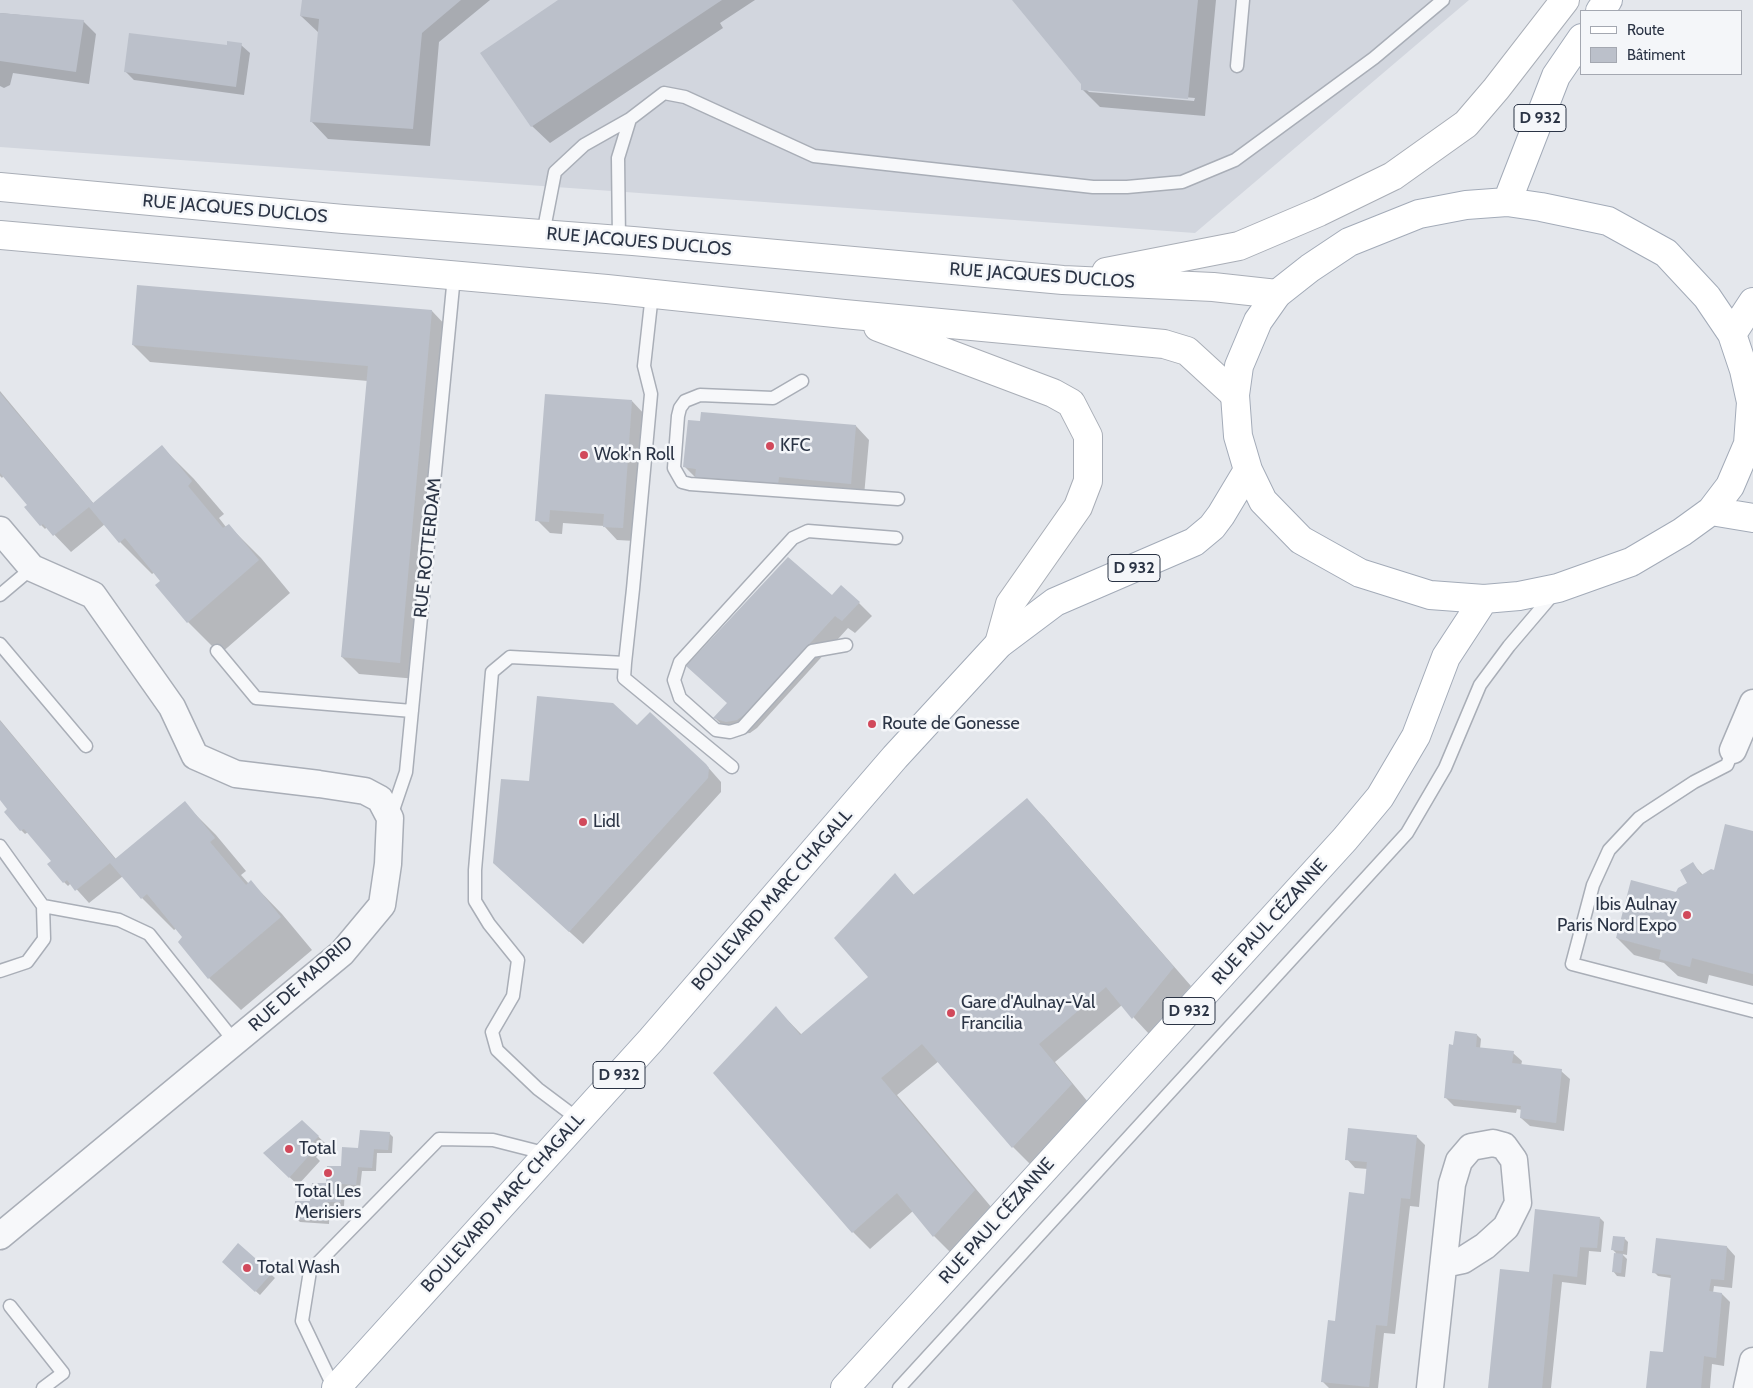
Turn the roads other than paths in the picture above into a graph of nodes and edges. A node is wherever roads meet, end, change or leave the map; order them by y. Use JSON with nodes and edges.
{"nodes":[{"id":1,"x":1244,"y":0,"type":"edge"},
{"id":2,"x":1443,"y":0,"type":"edge"},
{"id":3,"x":1565,"y":0,"type":"edge"},
{"id":4,"x":1580,"y":41,"type":"edge"},
{"id":5,"x":1237,"y":66,"type":"dead end"},
{"id":6,"x":630,"y":119,"type":"junction"},
{"id":7,"x":0,"y":187,"type":"edge"},
{"id":8,"x":1507,"y":202,"type":"junction"},
{"id":9,"x":543,"y":234,"type":"junction"},
{"id":10,"x":0,"y":235,"type":"edge"},
{"id":11,"x":619,"y":240,"type":"junction"},
{"id":12,"x":454,"y":276,"type":"junction"},
{"id":13,"x":1063,"y":280,"type":"junction"},
{"id":14,"x":652,"y":294,"type":"junction"},
{"id":15,"x":1277,"y":294,"type":"junction"},
{"id":16,"x":1753,"y":302,"type":"edge"},
{"id":17,"x":844,"y":314,"type":"junction"},
{"id":18,"x":1732,"y":334,"type":"junction"},
{"id":19,"x":802,"y":381,"type":"dead end"},
{"id":20,"x":1235,"y":395,"type":"junction"},
{"id":21,"x":1752,"y":403,"type":"edge"},
{"id":22,"x":1248,"y":470,"type":"junction"},
{"id":23,"x":898,"y":499,"type":"dead end"},
{"id":24,"x":1711,"y":511,"type":"junction"},
{"id":25,"x":1753,"y":518,"type":"edge"},
{"id":26,"x":0,"y":530,"type":"edge"},
{"id":27,"x":896,"y":538,"type":"dead end"},
{"id":28,"x":32,"y":568,"type":"junction"},
{"id":29,"x":1558,"y":588,"type":"junction"},
{"id":30,"x":0,"y":595,"type":"edge"},
{"id":31,"x":1484,"y":599,"type":"junction"},
{"id":32,"x":0,"y":644,"type":"edge"},
{"id":33,"x":999,"y":644,"type":"junction"},
{"id":34,"x":846,"y":645,"type":"dead end"},
{"id":35,"x":217,"y":651,"type":"dead end"},
{"id":36,"x":624,"y":663,"type":"junction"},
{"id":37,"x":1753,"y":703,"type":"edge"},
{"id":38,"x":412,"y":711,"type":"junction"},
{"id":39,"x":86,"y":746,"type":"dead end"},
{"id":40,"x":1733,"y":750,"type":"joint"},
{"id":41,"x":732,"y":767,"type":"dead end"},
{"id":42,"x":390,"y":818,"type":"junction"},
{"id":43,"x":0,"y":846,"type":"edge"},
{"id":44,"x":43,"y":906,"type":"junction"},
{"id":45,"x":0,"y":971,"type":"edge"},
{"id":46,"x":1753,"y":1010,"type":"edge"},
{"id":47,"x":236,"y":1042,"type":"junction"},
{"id":48,"x":578,"y":1119,"type":"junction"},
{"id":49,"x":548,"y":1154,"type":"junction"},
{"id":50,"x":0,"y":1236,"type":"edge"},
{"id":51,"x":1444,"y":1264,"type":"dead end"},
{"id":52,"x":10,"y":1306,"type":"dead end"},
{"id":53,"x":1753,"y":1361,"type":"edge"},
{"id":54,"x":43,"y":1388,"type":"edge"},
{"id":55,"x":335,"y":1388,"type":"edge"},
{"id":56,"x":844,"y":1388,"type":"edge"},
{"id":57,"x":899,"y":1388,"type":"edge"},
{"id":58,"x":1430,"y":1388,"type":"edge"},
{"id":59,"x":1747,"y":1388,"type":"edge"}],
"edges":[{"from":1,"to":5,"type":"lane"},
{"from":2,"to":6,"type":"lane"},
{"from":3,"to":13,"type":"main road"},
{"from":4,"to":8,"type":"main road","number":"D 932"},
{"from":6,"to":9,"type":"lane"},
{"from":6,"to":11,"type":"lane"},
{"from":7,"to":9,"type":"main road","name":"RUE JACQUES DUCLOS"},
{"from":8,"to":15,"type":"main road"},
{"from":8,"to":18,"type":"main road"},
{"from":9,"to":11,"type":"main road","name":"RUE JACQUES DUCLOS"},
{"from":10,"to":12,"type":"main road"},
{"from":11,"to":13,"type":"main road","name":"RUE JACQUES DUCLOS"},
{"from":12,"to":14,"type":"main road"},
{"from":12,"to":38,"type":"lane","name":"RUE ROTTERDAM"},
{"from":13,"to":15,"type":"main road","name":"RUE JACQUES DUCLOS"},
{"from":14,"to":17,"type":"main road"},
{"from":14,"to":36,"type":"lane"},
{"from":15,"to":20,"type":"main road"},
{"from":16,"to":18,"type":"main road"},
{"from":17,"to":20,"type":"main road"},
{"from":17,"to":33,"type":"main road"},
{"from":18,"to":21,"type":"main road"},
{"from":19,"to":23,"type":"lane"},
{"from":20,"to":22,"type":"main road"},
{"from":21,"to":24,"type":"main road"},
{"from":22,"to":31,"type":"main road"},
{"from":22,"to":33,"type":"main road","name":"BOULEVARD MARC CHAGALL","number":"D 932"},
{"from":24,"to":25,"type":"main road"},
{"from":24,"to":29,"type":"main road"},
{"from":26,"to":28,"type":"street"},
{"from":27,"to":34,"type":"lane"},
{"from":28,"to":30,"type":"lane"},
{"from":28,"to":42,"type":"street"},
{"from":29,"to":31,"type":"main road"},
{"from":29,"to":57,"type":"lane"},
{"from":31,"to":56,"type":"main road","name":"RUE PAUL CÉZANNE","number":"D 932"},
{"from":32,"to":39,"type":"lane"},
{"from":33,"to":48,"type":"main road","name":"BOULEVARD MARC CHAGALL","number":"D 932"},
{"from":35,"to":38,"type":"lane"},
{"from":36,"to":41,"type":"lane"},
{"from":36,"to":48,"type":"lane"},
{"from":37,"to":40,"type":"street"},
{"from":38,"to":42,"type":"lane","name":"RUE ROTTERDAM"},
{"from":40,"to":46,"type":"lane"},
{"from":42,"to":47,"type":"street","name":"RUE DE MADRID"},
{"from":43,"to":44,"type":"lane"},
{"from":44,"to":45,"type":"lane"},
{"from":44,"to":47,"type":"lane"},
{"from":47,"to":50,"type":"street","name":"RUE DE MADRID"},
{"from":48,"to":49,"type":"main road","name":"BOULEVARD MARC CHAGALL","number":"D 932"},
{"from":49,"to":55,"type":"main road","name":"BOULEVARD MARC CHAGALL","number":"D 932"},
{"from":49,"to":55,"type":"lane"},
{"from":51,"to":58,"type":"street"},
{"from":52,"to":54,"type":"lane"},
{"from":53,"to":59,"type":"street"}]}
